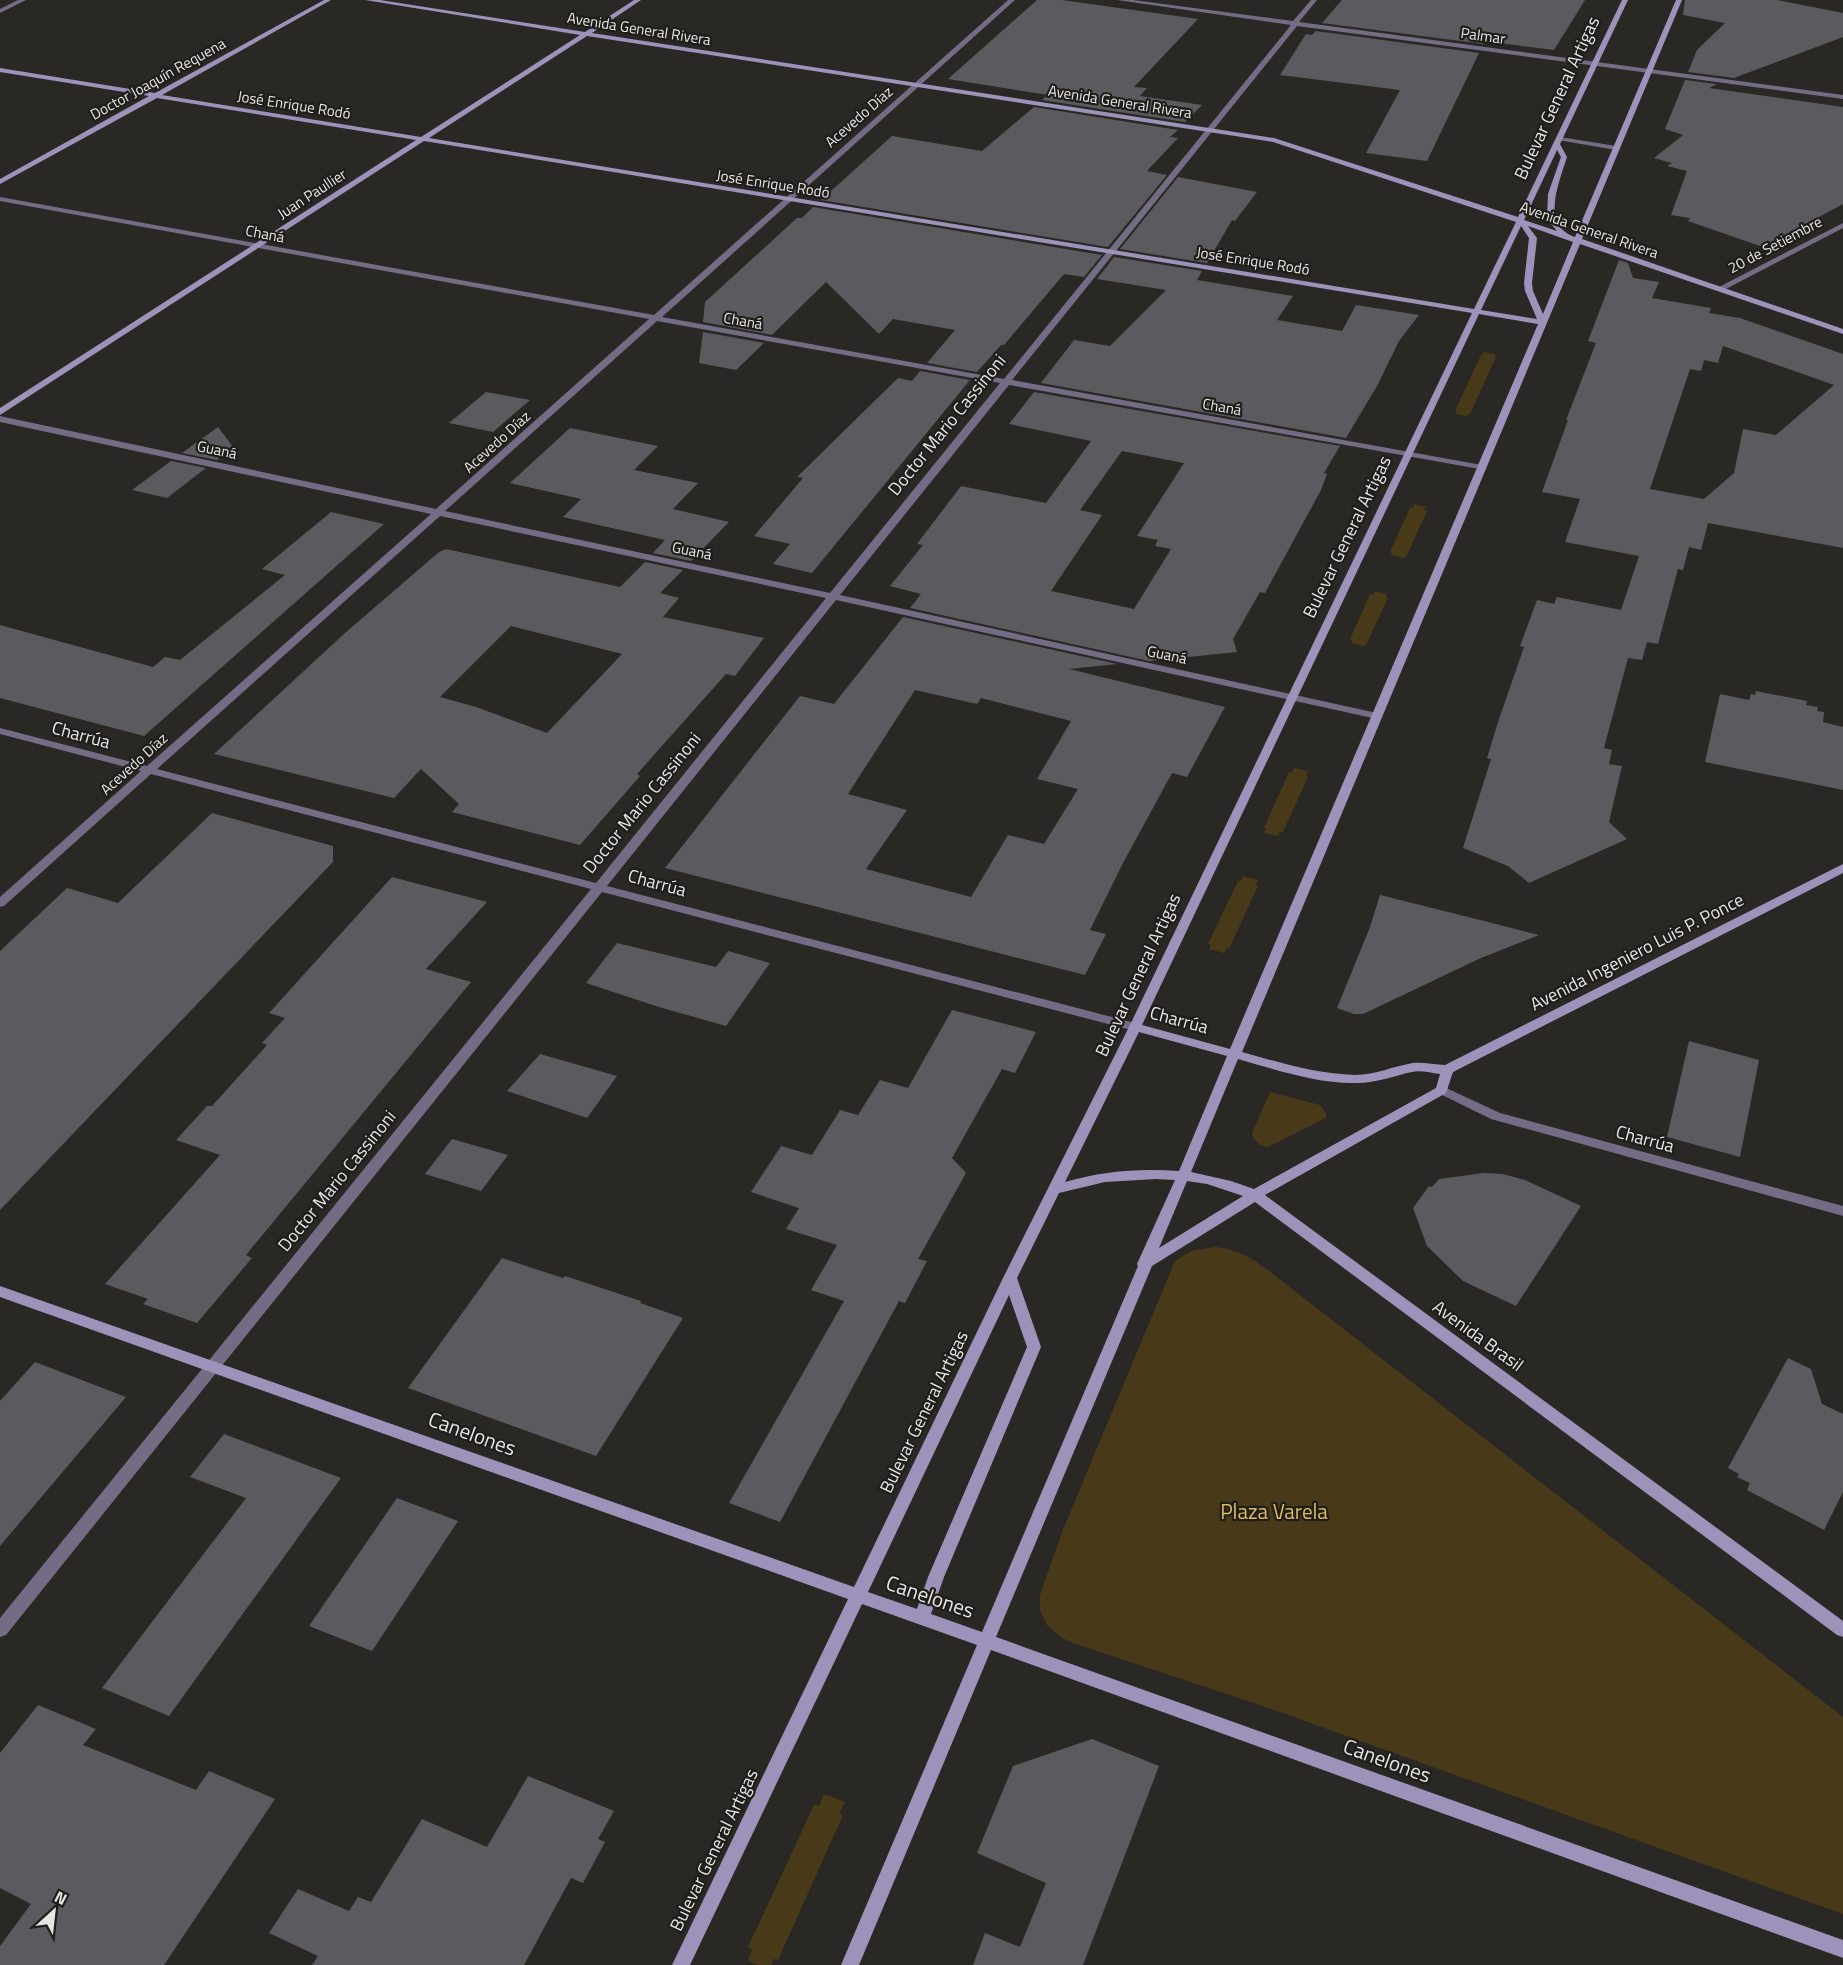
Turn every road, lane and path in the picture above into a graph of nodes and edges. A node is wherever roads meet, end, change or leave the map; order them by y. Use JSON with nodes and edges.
{"nodes":[{"id":1,"x":23,"y":0,"type":"edge"},
{"id":2,"x":328,"y":0,"type":"edge"},
{"id":3,"x":368,"y":0,"type":"edge"},
{"id":4,"x":638,"y":0,"type":"edge"},
{"id":5,"x":1012,"y":0,"type":"edge"},
{"id":6,"x":1120,"y":0,"type":"edge"},
{"id":7,"x":1314,"y":0,"type":"edge"},
{"id":8,"x":1625,"y":0,"type":"edge"},
{"id":9,"x":1679,"y":0,"type":"edge"},
{"id":10,"x":0,"y":11,"type":"edge"},
{"id":11,"x":1295,"y":24,"type":"junction"},
{"id":12,"x":586,"y":34,"type":"junction"},
{"id":13,"x":1594,"y":65,"type":"junction"},
{"id":14,"x":0,"y":70,"type":"edge"},
{"id":15,"x":1649,"y":72,"type":"junction"},
{"id":16,"x":916,"y":85,"type":"junction"},
{"id":17,"x":155,"y":96,"type":"junction"},
{"id":18,"x":1843,"y":97,"type":"edge"},
{"id":19,"x":1210,"y":129,"type":"junction"},
{"id":20,"x":422,"y":140,"type":"junction"},
{"id":21,"x":1558,"y":142,"type":"junction"},
{"id":22,"x":1616,"y":148,"type":"junction"},
{"id":23,"x":0,"y":182,"type":"edge"},
{"id":24,"x":0,"y":199,"type":"edge"},
{"id":25,"x":786,"y":200,"type":"junction"},
{"id":26,"x":1521,"y":221,"type":"junction"},
{"id":27,"x":1843,"y":225,"type":"edge"},
{"id":28,"x":1578,"y":241,"type":"junction"},
{"id":29,"x":255,"y":246,"type":"junction"},
{"id":30,"x":1111,"y":251,"type":"junction"},
{"id":31,"x":1719,"y":289,"type":"junction"},
{"id":32,"x":1478,"y":311,"type":"junction"},
{"id":33,"x":656,"y":318,"type":"junction"},
{"id":34,"x":1542,"y":322,"type":"junction"},
{"id":35,"x":1843,"y":332,"type":"edge"},
{"id":36,"x":1005,"y":381,"type":"junction"},
{"id":37,"x":0,"y":412,"type":"edge"},
{"id":38,"x":0,"y":419,"type":"edge"},
{"id":39,"x":1408,"y":454,"type":"junction"},
{"id":40,"x":1482,"y":468,"type":"junction"},
{"id":41,"x":437,"y":513,"type":"junction"},
{"id":42,"x":832,"y":597,"type":"junction"},
{"id":43,"x":1292,"y":698,"type":"junction"},
{"id":44,"x":1377,"y":716,"type":"junction"},
{"id":45,"x":0,"y":731,"type":"edge"},
{"id":46,"x":146,"y":771,"type":"junction"},
{"id":47,"x":1843,"y":868,"type":"edge"},
{"id":48,"x":598,"y":886,"type":"junction"},
{"id":49,"x":0,"y":903,"type":"edge"},
{"id":50,"x":1135,"y":1027,"type":"junction"},
{"id":51,"x":1233,"y":1054,"type":"junction"},
{"id":52,"x":1447,"y":1070,"type":"junction"},
{"id":53,"x":1442,"y":1090,"type":"junction"},
{"id":54,"x":1181,"y":1176,"type":"junction"},
{"id":55,"x":1056,"y":1189,"type":"junction"},
{"id":56,"x":1255,"y":1195,"type":"junction"},
{"id":57,"x":1843,"y":1211,"type":"edge"},
{"id":58,"x":1144,"y":1264,"type":"junction"},
{"id":59,"x":1010,"y":1278,"type":"junction"},
{"id":60,"x":0,"y":1291,"type":"edge"},
{"id":61,"x":212,"y":1366,"type":"junction"},
{"id":62,"x":858,"y":1595,"type":"junction"},
{"id":63,"x":922,"y":1618,"type":"junction"},
{"id":64,"x":0,"y":1630,"type":"edge"},
{"id":65,"x":1843,"y":1630,"type":"edge"},
{"id":66,"x":987,"y":1641,"type":"junction"},
{"id":67,"x":1843,"y":1949,"type":"edge"},
{"id":68,"x":681,"y":1965,"type":"edge"},
{"id":69,"x":850,"y":1965,"type":"edge"}],
"edges":[{"from":1,"to":10,"type":"street"},
{"from":2,"to":17,"type":"main road","name":"Doctor Joaquín Requena"},
{"from":3,"to":12,"type":"main road","name":"Avenida General Rivera"},
{"from":4,"to":12,"type":"main road","name":"Juan Paullier"},
{"from":5,"to":16,"type":"street","name":"Acevedo Díaz"},
{"from":6,"to":11,"type":"street","name":"Palmar"},
{"from":7,"to":11,"type":"street","name":"Doctor Mario Cassinoni"},
{"from":8,"to":13,"type":"main road","name":"Bulevar General Artigas"},
{"from":9,"to":15,"type":"main road"},
{"from":11,"to":13,"type":"street","name":"Palmar"},
{"from":11,"to":19,"type":"street","name":"Doctor Mario Cassinoni"},
{"from":12,"to":16,"type":"main road","name":"Avenida General Rivera"},
{"from":12,"to":20,"type":"main road","name":"Juan Paullier"},
{"from":13,"to":15,"type":"street","name":"Palmar"},
{"from":13,"to":21,"type":"main road","name":"Bulevar General Artigas"},
{"from":14,"to":17,"type":"main road","name":"José Enrique Rodó"},
{"from":15,"to":18,"type":"street","name":"Palmar"},
{"from":15,"to":22,"type":"main road"},
{"from":16,"to":19,"type":"main road","name":"Avenida General Rivera"},
{"from":16,"to":25,"type":"street","name":"Acevedo Díaz"},
{"from":17,"to":20,"type":"main road","name":"José Enrique Rodó"},
{"from":17,"to":23,"type":"main road","name":"Doctor Joaquín Requena"},
{"from":19,"to":26,"type":"main road","name":"Avenida General Rivera"},
{"from":19,"to":30,"type":"street","name":"Doctor Mario Cassinoni"},
{"from":20,"to":25,"type":"main road","name":"José Enrique Rodó"},
{"from":20,"to":29,"type":"main road","name":"Juan Paullier"},
{"from":21,"to":22,"type":"street"},
{"from":21,"to":26,"type":"main road","name":"Bulevar General Artigas"},
{"from":21,"to":28,"type":"main road"},
{"from":22,"to":28,"type":"main road"},
{"from":24,"to":29,"type":"street","name":"Chaná"},
{"from":25,"to":30,"type":"main road","name":"José Enrique Rodó"},
{"from":25,"to":33,"type":"street","name":"Acevedo Díaz"},
{"from":26,"to":28,"type":"main road","name":"Avenida General Rivera"},
{"from":26,"to":32,"type":"main road","name":"Bulevar General Artigas"},
{"from":26,"to":34,"type":"main road"},
{"from":27,"to":31,"type":"street","name":"20 de Setiembre"},
{"from":28,"to":31,"type":"main road","name":"Avenida General Rivera"},
{"from":28,"to":34,"type":"main road"},
{"from":29,"to":33,"type":"street","name":"Chaná"},
{"from":29,"to":37,"type":"main road","name":"Juan Paullier"},
{"from":30,"to":32,"type":"main road","name":"José Enrique Rodó"},
{"from":30,"to":36,"type":"street","name":"Doctor Mario Cassinoni"},
{"from":31,"to":35,"type":"main road","name":"Avenida General Rivera"},
{"from":32,"to":34,"type":"main road","name":"José Enrique Rodó"},
{"from":32,"to":39,"type":"main road","name":"Bulevar General Artigas"},
{"from":33,"to":36,"type":"street","name":"Chaná"},
{"from":33,"to":41,"type":"street","name":"Acevedo Díaz"},
{"from":34,"to":40,"type":"main road"},
{"from":36,"to":39,"type":"street","name":"Chaná"},
{"from":36,"to":42,"type":"street","name":"Doctor Mario Cassinoni"},
{"from":38,"to":41,"type":"street","name":"Guaná"},
{"from":39,"to":40,"type":"street","name":"Chaná"},
{"from":39,"to":43,"type":"main road","name":"Bulevar General Artigas"},
{"from":40,"to":44,"type":"main road"},
{"from":41,"to":42,"type":"street","name":"Guaná"},
{"from":41,"to":46,"type":"street","name":"Acevedo Díaz"},
{"from":42,"to":43,"type":"street","name":"Guaná"},
{"from":42,"to":48,"type":"street","name":"Doctor Mario Cassinoni"},
{"from":43,"to":44,"type":"street","name":"Guaná"},
{"from":43,"to":50,"type":"main road","name":"Bulevar General Artigas"},
{"from":44,"to":51,"type":"main road"},
{"from":45,"to":46,"type":"street","name":"Charrúa"},
{"from":46,"to":48,"type":"street","name":"Charrúa"},
{"from":46,"to":49,"type":"street","name":"Acevedo Díaz"},
{"from":47,"to":52,"type":"main road","name":"Avenida Ingeniero Luis P. Ponce"},
{"from":48,"to":50,"type":"street","name":"Charrúa"},
{"from":48,"to":61,"type":"street","name":"Doctor Mario Cassinoni"},
{"from":50,"to":51,"type":"main road","name":"Charrúa"},
{"from":50,"to":55,"type":"main road","name":"Bulevar General Artigas"},
{"from":51,"to":52,"type":"main road"},
{"from":51,"to":54,"type":"main road"},
{"from":52,"to":53,"type":"main road"},
{"from":53,"to":56,"type":"main road"},
{"from":53,"to":57,"type":"street","name":"Charrúa"},
{"from":54,"to":55,"type":"main road","name":"Avenida Brasil"},
{"from":54,"to":56,"type":"main road","name":"Avenida Brasil"},
{"from":54,"to":58,"type":"main road"},
{"from":55,"to":59,"type":"main road","name":"Bulevar General Artigas"},
{"from":56,"to":58,"type":"main road"},
{"from":56,"to":65,"type":"main road","name":"Avenida Brasil"},
{"from":58,"to":66,"type":"main road"},
{"from":59,"to":62,"type":"main road","name":"Bulevar General Artigas"},
{"from":59,"to":63,"type":"main road"},
{"from":60,"to":61,"type":"main road","name":"Canelones"},
{"from":61,"to":62,"type":"main road","name":"Canelones"},
{"from":61,"to":64,"type":"street","name":"Doctor Mario Cassinoni"},
{"from":62,"to":63,"type":"main road","name":"Canelones"},
{"from":62,"to":68,"type":"main road","name":"Bulevar General Artigas"},
{"from":63,"to":66,"type":"main road","name":"Canelones"},
{"from":66,"to":67,"type":"main road","name":"Canelones"},
{"from":66,"to":69,"type":"main road"}]}
